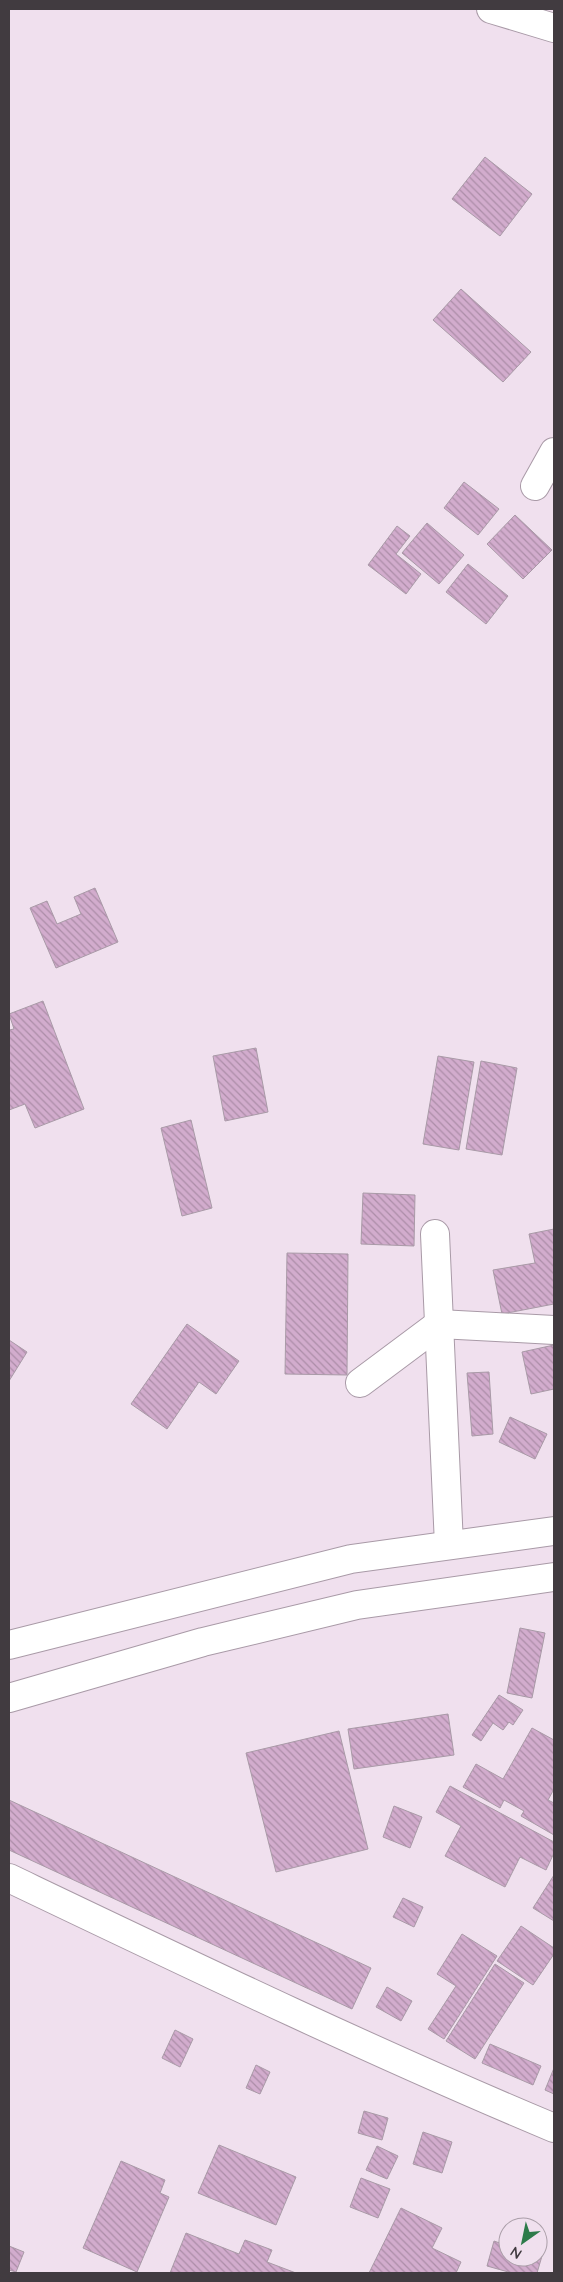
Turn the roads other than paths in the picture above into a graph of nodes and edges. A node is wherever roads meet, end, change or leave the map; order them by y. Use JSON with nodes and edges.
{"nodes":[{"id":1,"x":491,"y":9,"type":"edge"},
{"id":2,"x":554,"y":28,"type":"edge"},
{"id":3,"x":554,"y":452,"type":"edge"},
{"id":4,"x":535,"y":486,"type":"dead end"},
{"id":5,"x":434,"y":1234,"type":"dead end"},
{"id":6,"x":439,"y":1324,"type":"junction"},
{"id":7,"x":554,"y":1330,"type":"edge"},
{"id":8,"x":360,"y":1383,"type":"dead end"},
{"id":9,"x":554,"y":1531,"type":"edge"},
{"id":10,"x":449,"y":1545,"type":"junction"},
{"id":11,"x":554,"y":1576,"type":"edge"},
{"id":12,"x":9,"y":1645,"type":"edge"},
{"id":13,"x":9,"y":1698,"type":"edge"},
{"id":14,"x":9,"y":1878,"type":"edge"},
{"id":15,"x":554,"y":2128,"type":"edge"}],
"edges":[{"from":1,"to":2,"type":"street"},
{"from":3,"to":4,"type":"street"},
{"from":5,"to":6,"type":"street"},
{"from":6,"to":7,"type":"street"},
{"from":6,"to":8,"type":"street"},
{"from":6,"to":10,"type":"street"},
{"from":9,"to":10,"type":"street"},
{"from":10,"to":12,"type":"street"},
{"from":11,"to":13,"type":"street"},
{"from":14,"to":15,"type":"street"}]}
